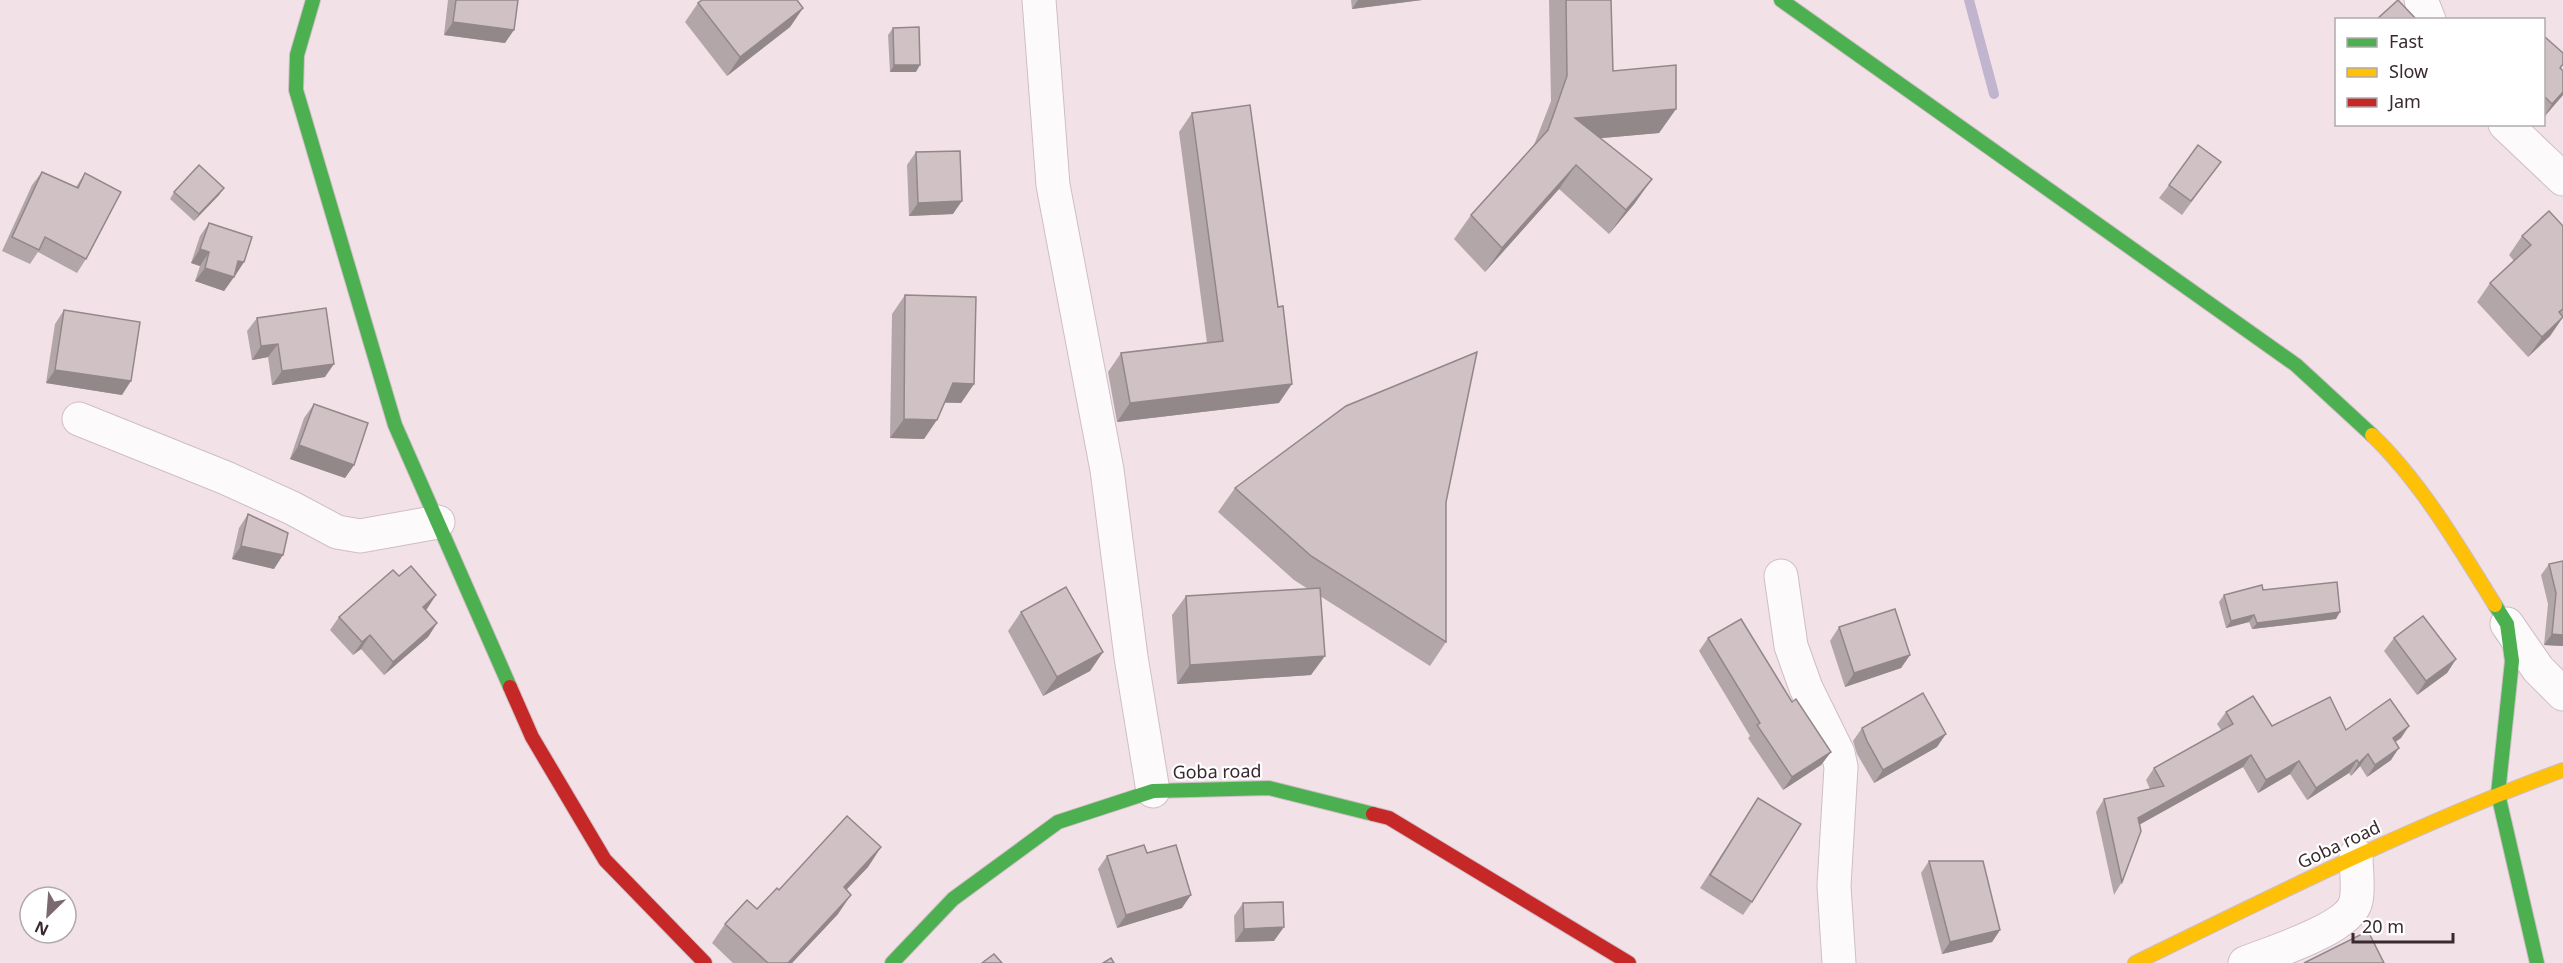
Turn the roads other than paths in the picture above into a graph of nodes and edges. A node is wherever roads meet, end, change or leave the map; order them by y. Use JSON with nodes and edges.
{"nodes":[{"id":1,"x":313,"y":0,"type":"edge"},
{"id":2,"x":1039,"y":0,"type":"edge"},
{"id":3,"x":1781,"y":0,"type":"edge"},
{"id":4,"x":2421,"y":0,"type":"edge"},
{"id":5,"x":2428,"y":18,"type":"edge"},
{"id":6,"x":2507,"y":126,"type":"edge"},
{"id":7,"x":2563,"y":179,"type":"edge"},
{"id":8,"x":79,"y":419,"type":"dead end"},
{"id":9,"x":438,"y":522,"type":"junction"},
{"id":10,"x":1781,"y":576,"type":"dead end"},
{"id":11,"x":2507,"y":624,"type":"junction"},
{"id":12,"x":2563,"y":694,"type":"edge"},
{"id":13,"x":2563,"y":770,"type":"edge"},
{"id":14,"x":1153,"y":791,"type":"junction"},
{"id":15,"x":2498,"y":794,"type":"junction"},
{"id":16,"x":2356,"y":855,"type":"junction"},
{"id":17,"x":705,"y":963,"type":"edge"},
{"id":18,"x":892,"y":963,"type":"edge"},
{"id":19,"x":1629,"y":963,"type":"edge"},
{"id":20,"x":1839,"y":963,"type":"edge"},
{"id":21,"x":2135,"y":963,"type":"edge"},
{"id":22,"x":2245,"y":963,"type":"edge"},
{"id":23,"x":2537,"y":963,"type":"edge"}],
"edges":[{"from":1,"to":9,"type":"street"},
{"from":2,"to":14,"type":"street"},
{"from":3,"to":11,"type":"street"},
{"from":4,"to":5,"type":"street"},
{"from":6,"to":7,"type":"street"},
{"from":8,"to":9,"type":"street"},
{"from":9,"to":17,"type":"street"},
{"from":10,"to":20,"type":"street"},
{"from":11,"to":12,"type":"street"},
{"from":11,"to":15,"type":"street"},
{"from":13,"to":15,"type":"street","name":"Goba road"},
{"from":14,"to":18,"type":"street","name":"Goba road"},
{"from":14,"to":19,"type":"street","name":"Goba road"},
{"from":15,"to":16,"type":"street","name":"Goba road"},
{"from":15,"to":23,"type":"street"},
{"from":16,"to":21,"type":"street","name":"Goba road"},
{"from":16,"to":22,"type":"street"}]}
